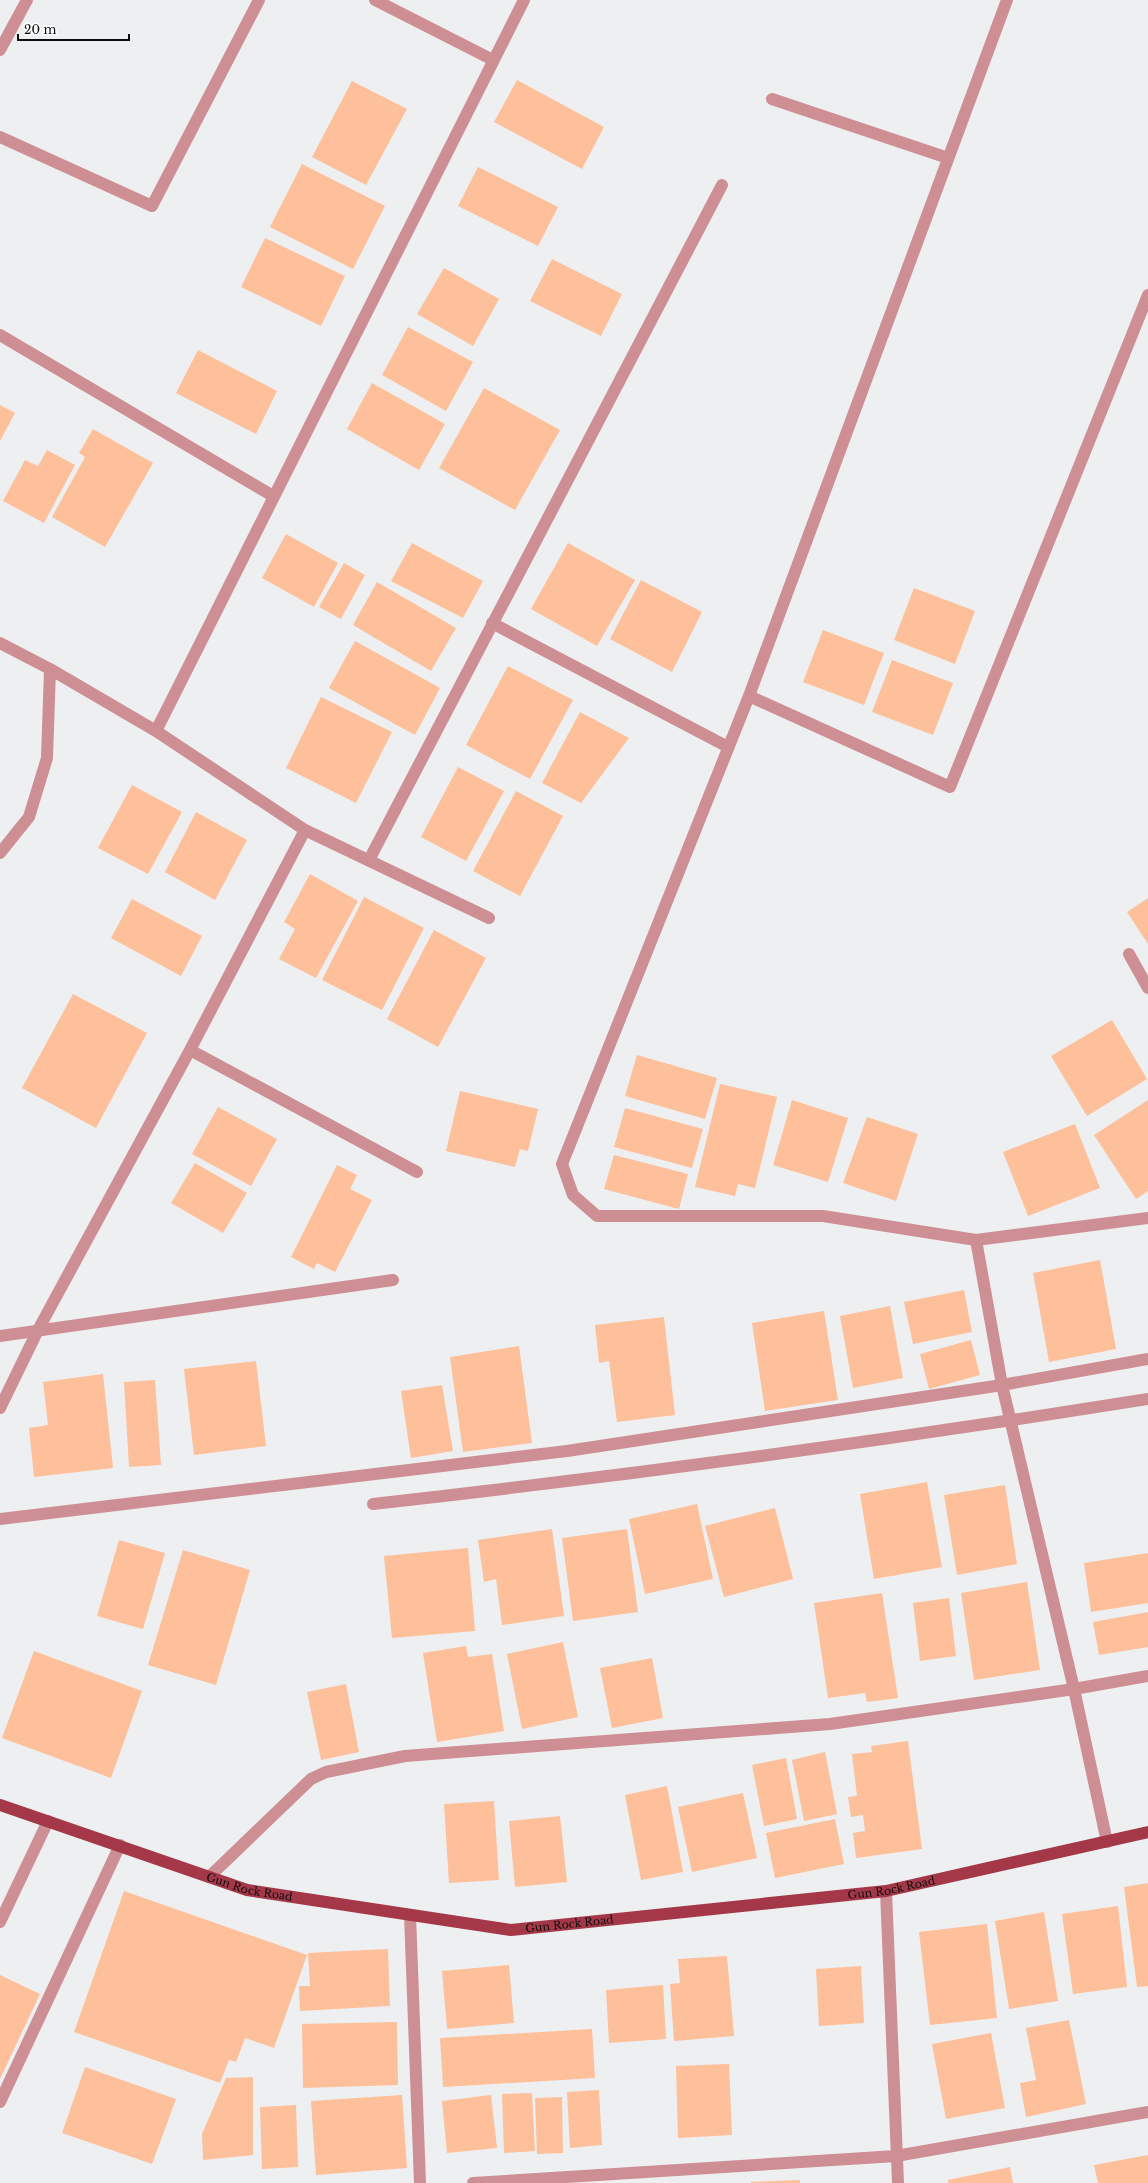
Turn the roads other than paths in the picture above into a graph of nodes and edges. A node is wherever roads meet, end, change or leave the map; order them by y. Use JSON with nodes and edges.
{"nodes":[{"id":1,"x":27,"y":0,"type":"edge"},
{"id":2,"x":259,"y":0,"type":"edge"},
{"id":3,"x":375,"y":0,"type":"edge"},
{"id":4,"x":524,"y":0,"type":"edge"},
{"id":5,"x":1007,"y":0,"type":"edge"},
{"id":6,"x":0,"y":50,"type":"edge"},
{"id":7,"x":493,"y":60,"type":"junction"},
{"id":8,"x":772,"y":99,"type":"dead end"},
{"id":9,"x":0,"y":137,"type":"edge"},
{"id":10,"x":948,"y":158,"type":"junction"},
{"id":11,"x":722,"y":185,"type":"dead end"},
{"id":12,"x":1148,"y":295,"type":"edge"},
{"id":13,"x":0,"y":335,"type":"edge"},
{"id":14,"x":273,"y":496,"type":"junction"},
{"id":15,"x":492,"y":623,"type":"junction"},
{"id":16,"x":0,"y":643,"type":"edge"},
{"id":17,"x":50,"y":669,"type":"junction"},
{"id":18,"x":749,"y":696,"type":"junction"},
{"id":19,"x":156,"y":731,"type":"junction"},
{"id":20,"x":728,"y":747,"type":"junction"},
{"id":21,"x":305,"y":830,"type":"junction"},
{"id":22,"x":0,"y":853,"type":"edge"},
{"id":23,"x":369,"y":860,"type":"junction"},
{"id":24,"x":489,"y":918,"type":"dead end"},
{"id":25,"x":1128,"y":954,"type":"dead end"},
{"id":26,"x":1148,"y":988,"type":"edge"},
{"id":27,"x":190,"y":1050,"type":"junction"},
{"id":28,"x":417,"y":1172,"type":"dead end"},
{"id":29,"x":1148,"y":1218,"type":"edge"},
{"id":30,"x":976,"y":1240,"type":"junction"},
{"id":31,"x":393,"y":1280,"type":"dead end"},
{"id":32,"x":38,"y":1330,"type":"junction"},
{"id":33,"x":0,"y":1336,"type":"edge"},
{"id":34,"x":1148,"y":1359,"type":"edge"},
{"id":35,"x":1002,"y":1384,"type":"junction"},
{"id":36,"x":1148,"y":1399,"type":"edge"},
{"id":37,"x":0,"y":1408,"type":"edge"},
{"id":38,"x":1010,"y":1421,"type":"junction"},
{"id":39,"x":373,"y":1504,"type":"dead end"},
{"id":40,"x":0,"y":1519,"type":"edge"},
{"id":41,"x":1148,"y":1676,"type":"edge"},
{"id":42,"x":1074,"y":1689,"type":"junction"},
{"id":43,"x":0,"y":1805,"type":"edge"},
{"id":44,"x":48,"y":1821,"type":"junction"},
{"id":45,"x":1148,"y":1832,"type":"edge"},
{"id":46,"x":1107,"y":1842,"type":"junction"},
{"id":47,"x":120,"y":1845,"type":"junction"},
{"id":48,"x":209,"y":1877,"type":"junction"},
{"id":49,"x":886,"y":1891,"type":"junction"},
{"id":50,"x":410,"y":1915,"type":"junction"},
{"id":51,"x":0,"y":1922,"type":"edge"},
{"id":52,"x":0,"y":2102,"type":"edge"},
{"id":53,"x":1148,"y":2112,"type":"edge"},
{"id":54,"x":896,"y":2156,"type":"junction"},
{"id":55,"x":420,"y":2183,"type":"edge"},
{"id":56,"x":473,"y":2183,"type":"edge"},
{"id":57,"x":898,"y":2183,"type":"edge"}],
"edges":[{"from":1,"to":6,"type":"street"},
{"from":2,"to":9,"type":"street"},
{"from":3,"to":7,"type":"street"},
{"from":4,"to":7,"type":"street"},
{"from":5,"to":10,"type":"street"},
{"from":7,"to":14,"type":"street"},
{"from":8,"to":10,"type":"street"},
{"from":10,"to":18,"type":"street"},
{"from":11,"to":15,"type":"street"},
{"from":12,"to":18,"type":"street"},
{"from":13,"to":14,"type":"street"},
{"from":14,"to":19,"type":"street"},
{"from":15,"to":20,"type":"street"},
{"from":15,"to":23,"type":"street"},
{"from":16,"to":17,"type":"street"},
{"from":17,"to":19,"type":"street"},
{"from":17,"to":22,"type":"street"},
{"from":18,"to":20,"type":"street"},
{"from":19,"to":21,"type":"street"},
{"from":20,"to":30,"type":"street"},
{"from":21,"to":23,"type":"street"},
{"from":21,"to":27,"type":"street"},
{"from":23,"to":24,"type":"street"},
{"from":25,"to":26,"type":"street"},
{"from":27,"to":28,"type":"street"},
{"from":27,"to":32,"type":"street"},
{"from":29,"to":30,"type":"street"},
{"from":30,"to":35,"type":"street"},
{"from":31,"to":32,"type":"street"},
{"from":32,"to":33,"type":"street"},
{"from":32,"to":37,"type":"street"},
{"from":34,"to":35,"type":"street"},
{"from":35,"to":38,"type":"street"},
{"from":35,"to":40,"type":"street"},
{"from":36,"to":38,"type":"street"},
{"from":38,"to":39,"type":"street"},
{"from":38,"to":42,"type":"street"},
{"from":41,"to":42,"type":"street"},
{"from":42,"to":46,"type":"street"},
{"from":42,"to":48,"type":"street"},
{"from":43,"to":44,"type":"main road","name":"Gun Rock Road"},
{"from":44,"to":47,"type":"main road","name":"Gun Rock Road"},
{"from":44,"to":51,"type":"street"},
{"from":45,"to":46,"type":"main road","name":"Gun Rock Road"},
{"from":46,"to":49,"type":"main road","name":"Gun Rock Road"},
{"from":47,"to":48,"type":"main road","name":"Gun Rock Road"},
{"from":47,"to":52,"type":"street"},
{"from":48,"to":50,"type":"main road","name":"Gun Rock Road"},
{"from":49,"to":50,"type":"main road","name":"Gun Rock Road"},
{"from":49,"to":54,"type":"street"},
{"from":50,"to":55,"type":"street"},
{"from":53,"to":54,"type":"street"},
{"from":54,"to":56,"type":"street"},
{"from":54,"to":57,"type":"street"}]}
